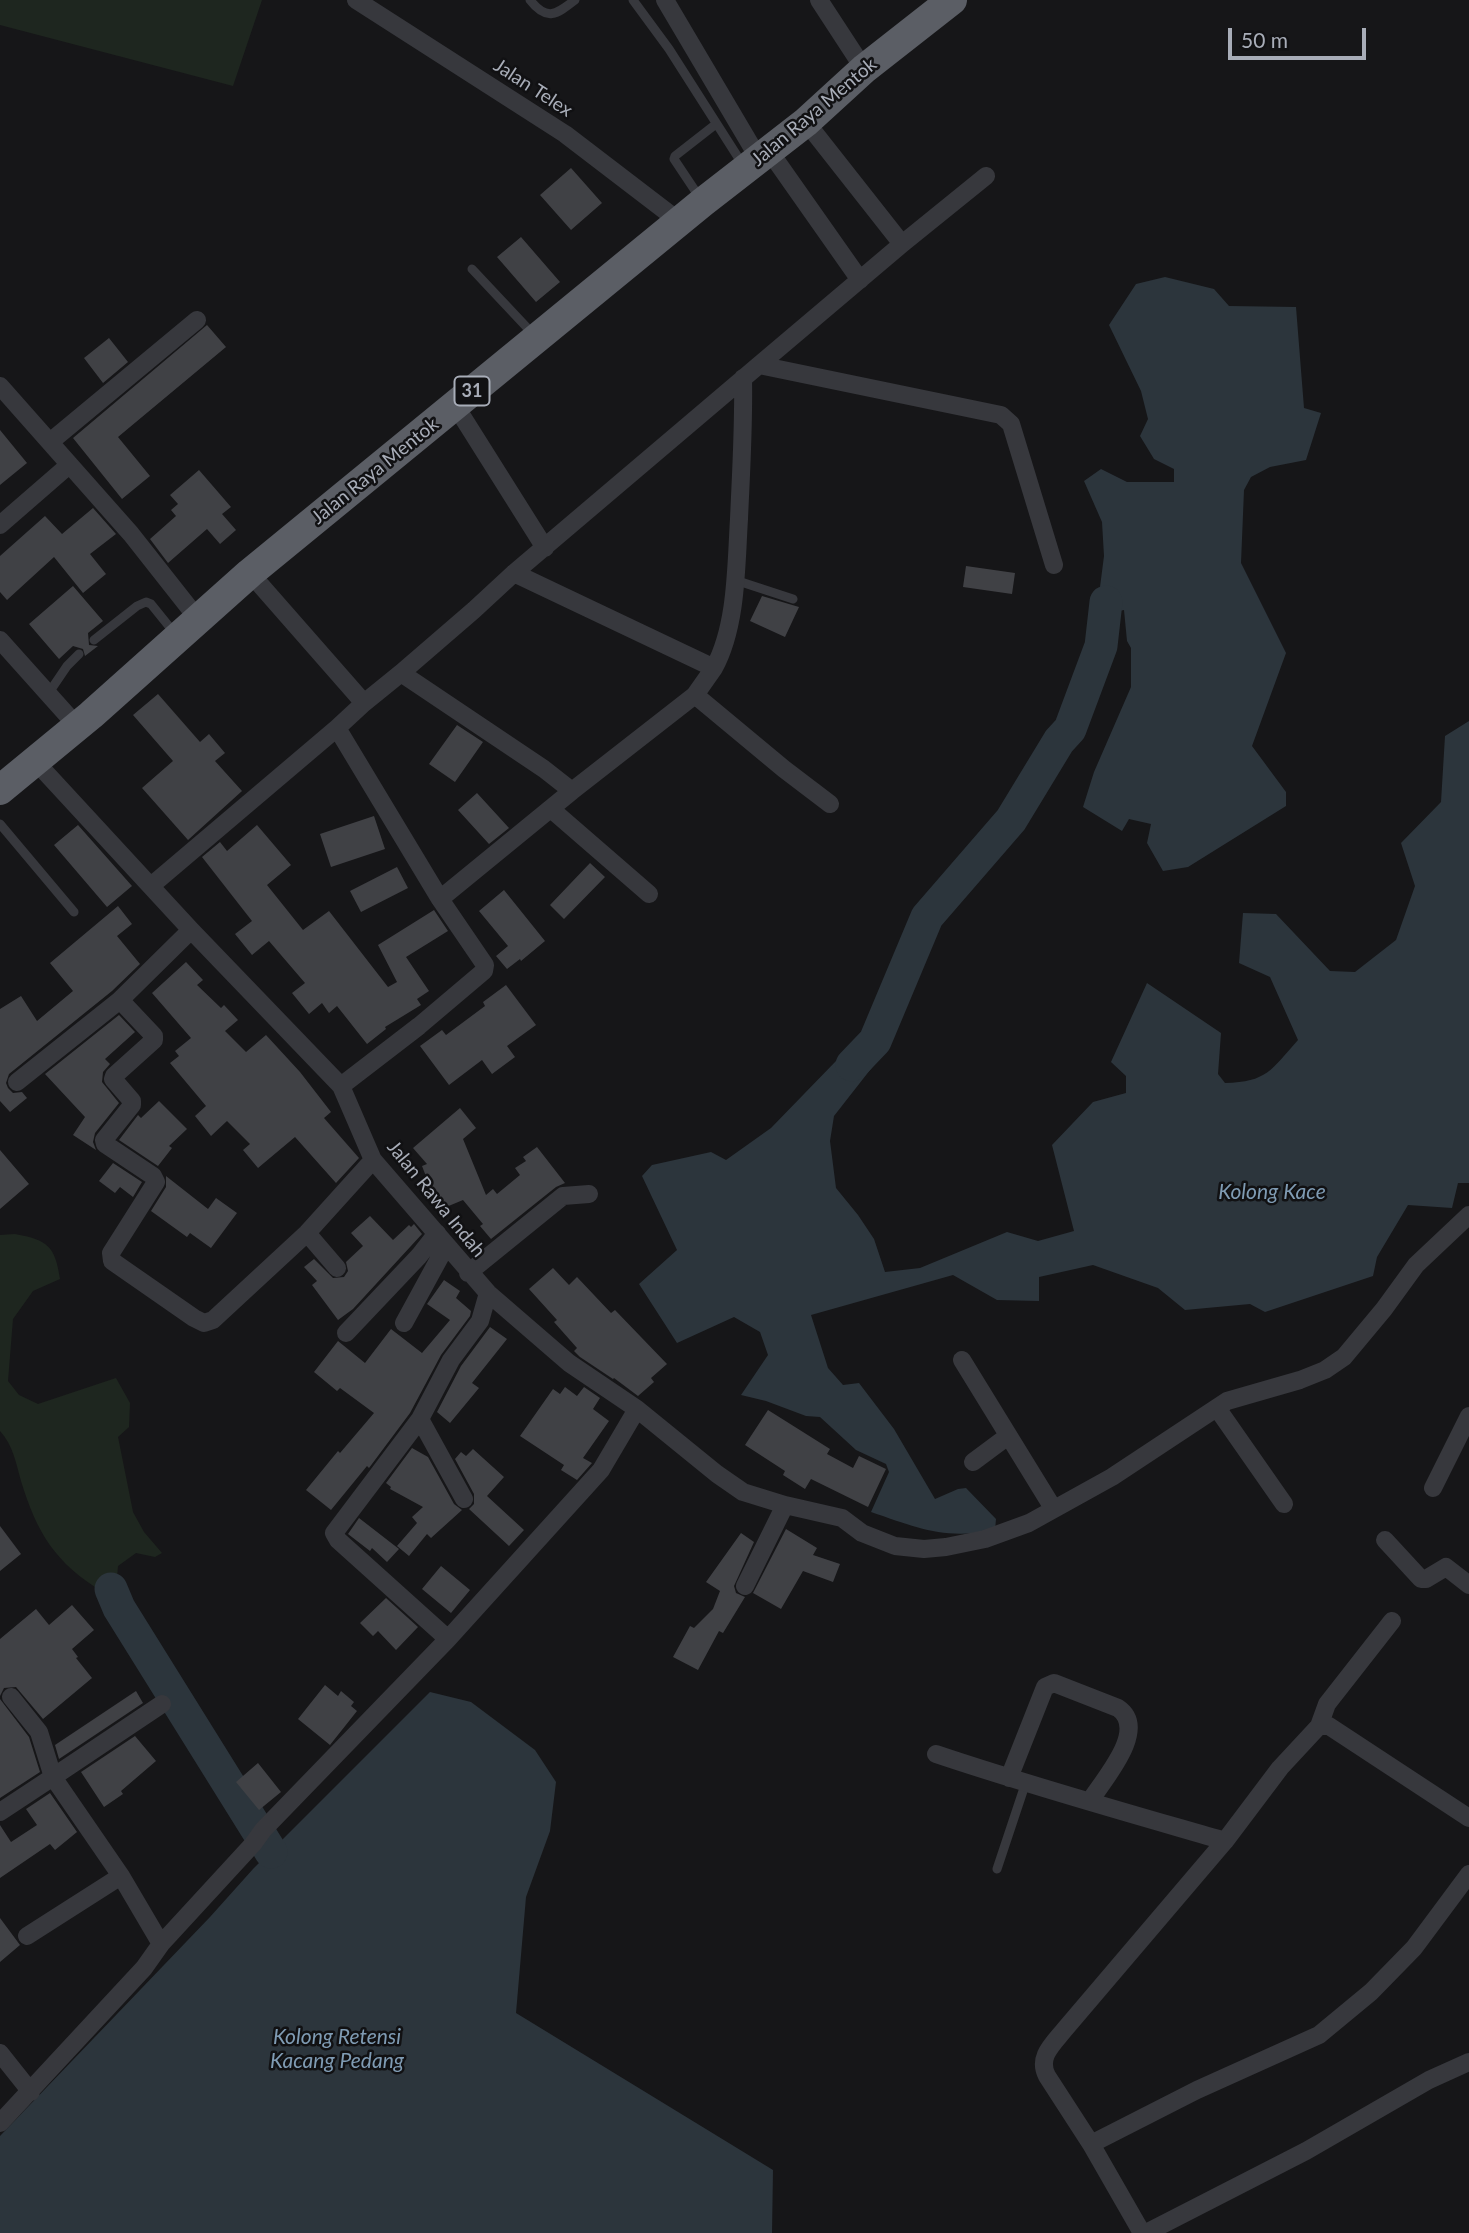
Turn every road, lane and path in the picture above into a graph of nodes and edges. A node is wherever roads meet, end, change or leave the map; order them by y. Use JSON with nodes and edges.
{"nodes":[{"id":1,"x":356,"y":0,"type":"edge"},
{"id":2,"x":530,"y":0,"type":"edge"},
{"id":3,"x":575,"y":0,"type":"edge"},
{"id":4,"x":633,"y":0,"type":"edge"},
{"id":5,"x":665,"y":0,"type":"edge"},
{"id":6,"x":819,"y":0,"type":"edge"},
{"id":7,"x":952,"y":0,"type":"edge"},
{"id":8,"x":864,"y":69,"type":"junction"},
{"id":9,"x":806,"y":122,"type":"junction"},
{"id":10,"x":716,"y":124,"type":"junction"},
{"id":11,"x":758,"y":160,"type":"junction"},
{"id":12,"x":986,"y":176,"type":"dead end"},
{"id":13,"x":703,"y":202,"type":"junction"},
{"id":14,"x":680,"y":222,"type":"junction"},
{"id":15,"x":902,"y":244,"type":"junction"},
{"id":16,"x":472,"y":269,"type":"dead end"},
{"id":17,"x":859,"y":280,"type":"junction"},
{"id":18,"x":197,"y":320,"type":"dead end"},
{"id":19,"x":537,"y":338,"type":"junction"},
{"id":20,"x":759,"y":365,"type":"junction"},
{"id":21,"x":743,"y":378,"type":"junction"},
{"id":22,"x":0,"y":386,"type":"edge"},
{"id":23,"x":455,"y":405,"type":"junction"},
{"id":24,"x":50,"y":442,"type":"junction"},
{"id":25,"x":69,"y":464,"type":"junction"},
{"id":26,"x":0,"y":525,"type":"edge"},
{"id":27,"x":545,"y":548,"type":"junction"},
{"id":28,"x":1054,"y":565,"type":"dead end"},
{"id":29,"x":250,"y":573,"type":"junction"},
{"id":30,"x":514,"y":573,"type":"junction"},
{"id":31,"x":735,"y":580,"type":"junction"},
{"id":32,"x":793,"y":599,"type":"dead end"},
{"id":33,"x":188,"y":628,"type":"junction"},
{"id":34,"x":0,"y":640,"type":"edge"},
{"id":35,"x":94,"y":640,"type":"dead end"},
{"id":36,"x":79,"y":653,"type":"dead end"},
{"id":37,"x":714,"y":668,"type":"junction"},
{"id":38,"x":401,"y":673,"type":"junction"},
{"id":39,"x":48,"y":694,"type":"junction"},
{"id":40,"x":695,"y":695,"type":"junction"},
{"id":41,"x":364,"y":703,"type":"junction"},
{"id":42,"x":77,"y":726,"type":"junction"},
{"id":43,"x":337,"y":728,"type":"junction"},
{"id":44,"x":35,"y":761,"type":"junction"},
{"id":45,"x":0,"y":790,"type":"edge"},
{"id":46,"x":572,"y":791,"type":"junction"},
{"id":47,"x":830,"y":804,"type":"dead end"},
{"id":48,"x":551,"y":809,"type":"junction"},
{"id":49,"x":0,"y":824,"type":"edge"},
{"id":50,"x":152,"y":885,"type":"junction"},
{"id":51,"x":649,"y":894,"type":"dead end"},
{"id":52,"x":440,"y":899,"type":"junction"},
{"id":53,"x":74,"y":912,"type":"dead end"},
{"id":54,"x":191,"y":930,"type":"junction"},
{"id":55,"x":120,"y":999,"type":"junction"},
{"id":56,"x":17,"y":1082,"type":"dead end"},
{"id":57,"x":341,"y":1086,"type":"junction"},
{"id":58,"x":373,"y":1160,"type":"junction"},
{"id":59,"x":589,"y":1194,"type":"dead end"},
{"id":60,"x":1469,"y":1216,"type":"edge"},
{"id":61,"x":307,"y":1233,"type":"junction"},
{"id":62,"x":442,"y":1240,"type":"junction"},
{"id":63,"x":337,"y":1268,"type":"dead end"},
{"id":64,"x":468,"y":1273,"type":"junction"},
{"id":65,"x":488,"y":1293,"type":"junction"},
{"id":66,"x":404,"y":1323,"type":"dead end"},
{"id":67,"x":346,"y":1333,"type":"dead end"},
{"id":68,"x":962,"y":1360,"type":"dead end"},
{"id":69,"x":1217,"y":1408,"type":"junction"},
{"id":70,"x":638,"y":1409,"type":"junction"},
{"id":71,"x":1469,"y":1416,"type":"edge"},
{"id":72,"x":420,"y":1419,"type":"junction"},
{"id":73,"x":1008,"y":1436,"type":"junction"},
{"id":74,"x":973,"y":1462,"type":"dead end"},
{"id":75,"x":1433,"y":1488,"type":"dead end"},
{"id":76,"x":464,"y":1499,"type":"dead end"},
{"id":77,"x":1284,"y":1504,"type":"dead end"},
{"id":78,"x":785,"y":1506,"type":"junction"},
{"id":79,"x":1054,"y":1508,"type":"junction"},
{"id":80,"x":1385,"y":1540,"type":"dead end"},
{"id":81,"x":1469,"y":1585,"type":"edge"},
{"id":82,"x":745,"y":1586,"type":"dead end"},
{"id":83,"x":1392,"y":1621,"type":"dead end"},
{"id":84,"x":448,"y":1639,"type":"junction"},
{"id":85,"x":12,"y":1697,"type":"dead end"},
{"id":86,"x":162,"y":1704,"type":"dead end"},
{"id":87,"x":1319,"y":1726,"type":"junction"},
{"id":88,"x":936,"y":1754,"type":"dead end"},
{"id":89,"x":53,"y":1777,"type":"junction"},
{"id":90,"x":1017,"y":1781,"type":"junction"},
{"id":91,"x":1090,"y":1801,"type":"junction"},
{"id":92,"x":0,"y":1812,"type":"edge"},
{"id":93,"x":1469,"y":1818,"type":"edge"},
{"id":94,"x":1225,"y":1841,"type":"junction"},
{"id":95,"x":997,"y":1869,"type":"dead end"},
{"id":96,"x":1469,"y":1874,"type":"edge"},
{"id":97,"x":121,"y":1877,"type":"junction"},
{"id":98,"x":27,"y":1936,"type":"dead end"},
{"id":99,"x":161,"y":1944,"type":"junction"},
{"id":100,"x":0,"y":2053,"type":"edge"},
{"id":101,"x":1469,"y":2062,"type":"edge"},
{"id":102,"x":31,"y":2092,"type":"junction"},
{"id":103,"x":0,"y":2123,"type":"edge"},
{"id":104,"x":1091,"y":2144,"type":"junction"},
{"id":105,"x":1144,"y":2233,"type":"edge"}],
"edges":[{"from":1,"to":14,"type":"street","name":"Jalan Telex"},
{"from":2,"to":3,"type":"lane"},
{"from":4,"to":10,"type":"lane"},
{"from":5,"to":11,"type":"street"},
{"from":6,"to":8,"type":"street"},
{"from":7,"to":8,"type":"highway","name":"Jalan Raya Mentok","number":"31"},
{"from":8,"to":9,"type":"highway","name":"Jalan Raya Mentok","number":"31"},
{"from":9,"to":11,"type":"highway","name":"Jalan Raya Mentok","number":"31"},
{"from":9,"to":15,"type":"street"},
{"from":10,"to":11,"type":"lane"},
{"from":10,"to":13,"type":"lane"},
{"from":11,"to":13,"type":"highway","name":"Jalan Raya Mentok","number":"31"},
{"from":11,"to":17,"type":"street"},
{"from":12,"to":15,"type":"street"},
{"from":13,"to":14,"type":"highway","name":"Jalan Raya Mentok","number":"31"},
{"from":14,"to":19,"type":"highway","name":"Jalan Raya Mentok","number":"31"},
{"from":15,"to":17,"type":"street"},
{"from":16,"to":19,"type":"lane"},
{"from":17,"to":20,"type":"street"},
{"from":18,"to":24,"type":"street"},
{"from":19,"to":23,"type":"highway","name":"Jalan Raya Mentok","number":"31"},
{"from":20,"to":21,"type":"street"},
{"from":20,"to":28,"type":"street"},
{"from":21,"to":27,"type":"street"},
{"from":21,"to":31,"type":"street"},
{"from":22,"to":24,"type":"street"},
{"from":23,"to":27,"type":"street"},
{"from":23,"to":29,"type":"highway","name":"Jalan Raya Mentok","number":"31"},
{"from":24,"to":25,"type":"street"},
{"from":25,"to":26,"type":"street"},
{"from":25,"to":33,"type":"street"},
{"from":27,"to":30,"type":"street"},
{"from":29,"to":33,"type":"highway","name":"Jalan Raya Mentok","number":"31"},
{"from":29,"to":41,"type":"street"},
{"from":30,"to":37,"type":"street"},
{"from":30,"to":38,"type":"street"},
{"from":31,"to":32,"type":"lane"},
{"from":31,"to":37,"type":"street"},
{"from":33,"to":35,"type":"lane"},
{"from":33,"to":42,"type":"highway","name":"Jalan Raya Mentok","number":"31"},
{"from":34,"to":39,"type":"street"},
{"from":36,"to":39,"type":"lane"},
{"from":37,"to":40,"type":"street"},
{"from":38,"to":41,"type":"street"},
{"from":38,"to":46,"type":"street"},
{"from":39,"to":42,"type":"street"},
{"from":40,"to":46,"type":"street"},
{"from":40,"to":47,"type":"street"},
{"from":41,"to":43,"type":"street"},
{"from":42,"to":44,"type":"highway","name":"Jalan Raya Mentok","number":"31"},
{"from":43,"to":50,"type":"street"},
{"from":43,"to":52,"type":"street"},
{"from":44,"to":45,"type":"highway","name":"Jalan Raya Mentok","number":"31"},
{"from":44,"to":50,"type":"street","name":"Jalan Rawa Indah"},
{"from":46,"to":48,"type":"street"},
{"from":48,"to":51,"type":"street"},
{"from":48,"to":52,"type":"street"},
{"from":49,"to":53,"type":"lane"},
{"from":50,"to":54,"type":"street","name":"Jalan Rawa Indah"},
{"from":52,"to":57,"type":"street"},
{"from":54,"to":55,"type":"street"},
{"from":54,"to":57,"type":"street","name":"Jalan Rawa Indah"},
{"from":55,"to":56,"type":"street"},
{"from":55,"to":61,"type":"street"},
{"from":57,"to":58,"type":"street","name":"Jalan Rawa Indah"},
{"from":58,"to":61,"type":"street"},
{"from":58,"to":62,"type":"street","name":"Jalan Rawa Indah"},
{"from":59,"to":64,"type":"street"},
{"from":60,"to":69,"type":"street","name":"Jalan Rawa Indah"},
{"from":61,"to":63,"type":"street"},
{"from":62,"to":64,"type":"street","name":"Jalan Rawa Indah"},
{"from":62,"to":66,"type":"street"},
{"from":62,"to":67,"type":"street"},
{"from":64,"to":65,"type":"street","name":"Jalan Rawa Indah"},
{"from":65,"to":70,"type":"street","name":"Jalan Rawa Indah"},
{"from":65,"to":72,"type":"street"},
{"from":68,"to":73,"type":"street"},
{"from":69,"to":77,"type":"street"},
{"from":69,"to":79,"type":"street","name":"Jalan Rawa Indah"},
{"from":70,"to":78,"type":"street","name":"Jalan Rawa Indah"},
{"from":70,"to":84,"type":"street"},
{"from":71,"to":75,"type":"street"},
{"from":72,"to":76,"type":"street"},
{"from":72,"to":84,"type":"street"},
{"from":73,"to":74,"type":"street"},
{"from":73,"to":79,"type":"street"},
{"from":78,"to":79,"type":"street","name":"Jalan Rawa Indah"},
{"from":78,"to":82,"type":"street"},
{"from":80,"to":81,"type":"street"},
{"from":83,"to":87,"type":"street"},
{"from":84,"to":99,"type":"street"},
{"from":85,"to":89,"type":"street"},
{"from":86,"to":89,"type":"street"},
{"from":87,"to":93,"type":"street"},
{"from":87,"to":94,"type":"street"},
{"from":88,"to":90,"type":"street"},
{"from":89,"to":92,"type":"street"},
{"from":89,"to":97,"type":"street"},
{"from":90,"to":91,"type":"street"},
{"from":90,"to":91,"type":"street"},
{"from":90,"to":95,"type":"lane"},
{"from":91,"to":94,"type":"street"},
{"from":94,"to":104,"type":"street"},
{"from":96,"to":104,"type":"street"},
{"from":97,"to":98,"type":"street"},
{"from":97,"to":99,"type":"street"},
{"from":99,"to":102,"type":"street"},
{"from":100,"to":102,"type":"street"},
{"from":101,"to":105,"type":"street"},
{"from":102,"to":103,"type":"street"},
{"from":104,"to":105,"type":"street"}]}
